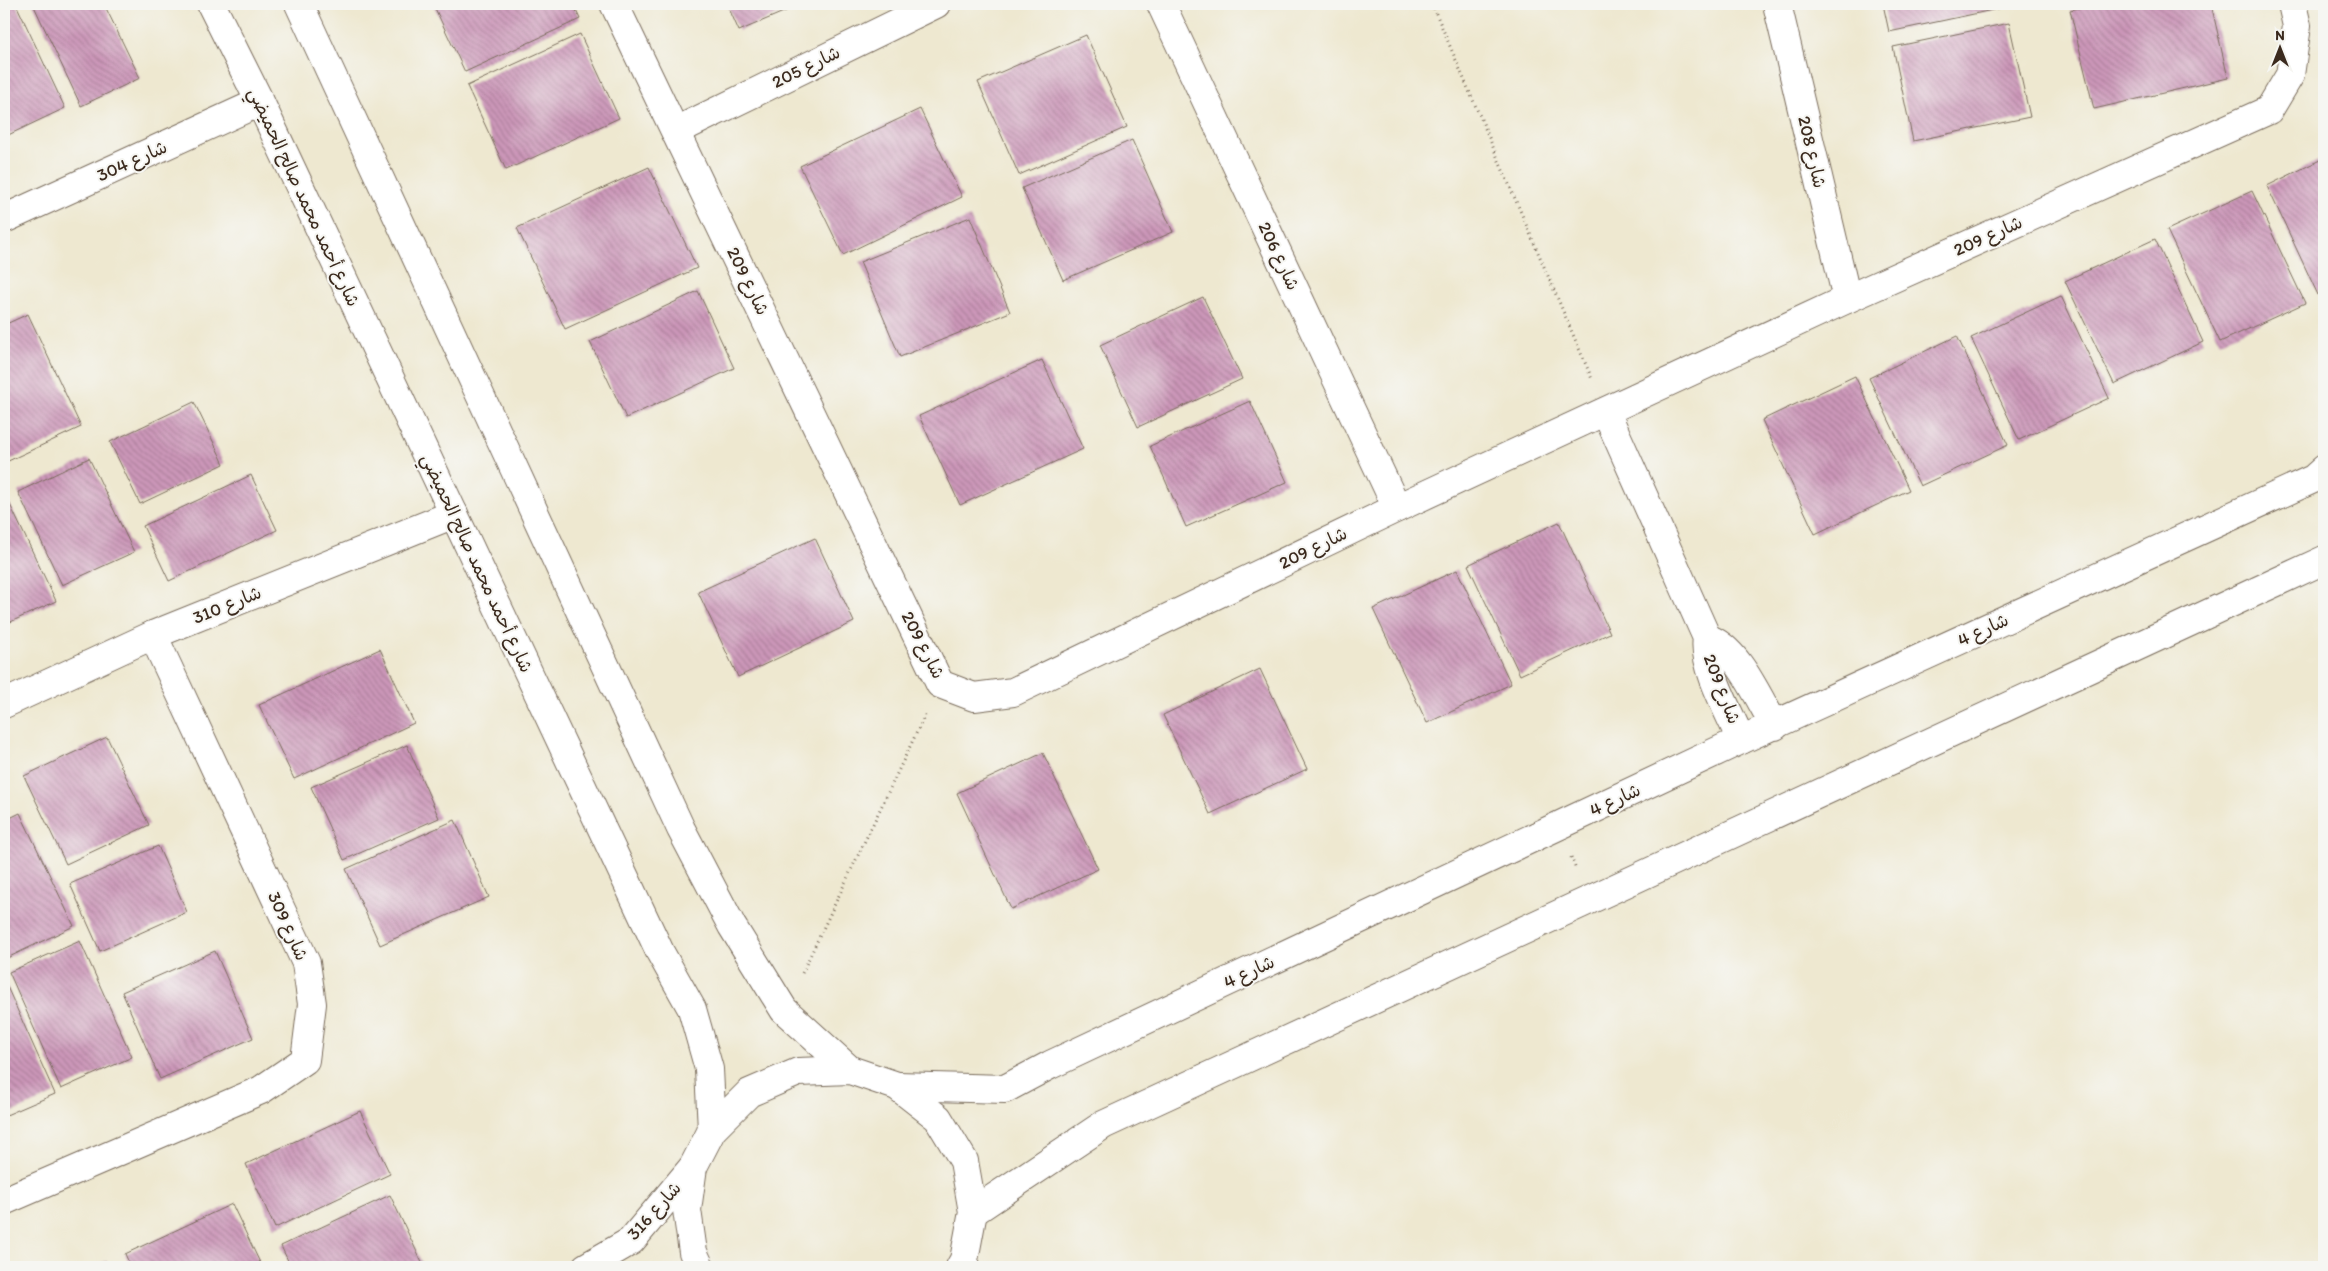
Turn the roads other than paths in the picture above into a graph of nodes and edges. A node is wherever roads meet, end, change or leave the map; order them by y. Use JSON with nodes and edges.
{"nodes":[{"id":1,"x":211,"y":4,"type":"edge"},
{"id":2,"x":299,"y":4,"type":"edge"},
{"id":3,"x":614,"y":4,"type":"edge"},
{"id":4,"x":936,"y":4,"type":"edge"},
{"id":5,"x":1161,"y":4,"type":"edge"},
{"id":6,"x":1777,"y":4,"type":"edge"},
{"id":7,"x":2292,"y":4,"type":"edge"},
{"id":8,"x":260,"y":102,"type":"junction"},
{"id":9,"x":676,"y":131,"type":"junction"},
{"id":10,"x":4,"y":219,"type":"edge"},
{"id":11,"x":1847,"y":299,"type":"junction"},
{"id":12,"x":1606,"y":412,"type":"junction"},
{"id":13,"x":2324,"y":469,"type":"edge"},
{"id":14,"x":1397,"y":508,"type":"junction"},
{"id":15,"x":454,"y":514,"type":"junction"},
{"id":16,"x":2324,"y":560,"type":"edge"},
{"id":17,"x":153,"y":635,"type":"junction"},
{"id":18,"x":1707,"y":638,"type":"junction"},
{"id":19,"x":4,"y":704,"type":"edge"},
{"id":20,"x":1774,"y":726,"type":"junction"},
{"id":21,"x":1742,"y":740,"type":"junction"},
{"id":22,"x":850,"y":1070,"type":"junction"},
{"id":23,"x":898,"y":1086,"type":"junction"},
{"id":24,"x":712,"y":1130,"type":"junction"},
{"id":25,"x":694,"y":1167,"type":"junction"},
{"id":26,"x":4,"y":1200,"type":"edge"},
{"id":27,"x":973,"y":1212,"type":"junction"},
{"id":28,"x":962,"y":1265,"type":"edge"},
{"id":29,"x":586,"y":1267,"type":"edge"},
{"id":30,"x":700,"y":1267,"type":"edge"}],
"edges":[{"from":1,"to":8,"type":"street","name":"شارع أحمد محمد صالح الحميضي"},
{"from":2,"to":22,"type":"street"},
{"from":3,"to":9,"type":"street","name":"شارع 209"},
{"from":4,"to":9,"type":"street","name":"شارع 205"},
{"from":5,"to":14,"type":"street","name":"شارع 206"},
{"from":6,"to":11,"type":"street","name":"شارع 208"},
{"from":7,"to":11,"type":"street","name":"شارع 209"},
{"from":8,"to":10,"type":"street","name":"شارع 304"},
{"from":8,"to":15,"type":"street","name":"شارع أحمد محمد صالح الحميضي"},
{"from":9,"to":14,"type":"street","name":"شارع 209"},
{"from":11,"to":12,"type":"street","name":"شارع 209"},
{"from":12,"to":14,"type":"street","name":"شارع 209"},
{"from":12,"to":18,"type":"street","name":"شارع 209"},
{"from":13,"to":20,"type":"street","name":"شارع 4"},
{"from":15,"to":17,"type":"street","name":"شارع 310"},
{"from":15,"to":24,"type":"street","name":"شارع أحمد محمد صالح الحميضي"},
{"from":16,"to":27,"type":"street"},
{"from":17,"to":19,"type":"street","name":"شارع 310"},
{"from":17,"to":26,"type":"street","name":"شارع 309"},
{"from":18,"to":20,"type":"street","name":"شارع 209"},
{"from":18,"to":21,"type":"street","name":"شارع 209"},
{"from":20,"to":21,"type":"street","name":"شارع 4"},
{"from":21,"to":23,"type":"street","name":"شارع 4"},
{"from":22,"to":23,"type":"street"},
{"from":22,"to":24,"type":"street"},
{"from":23,"to":27,"type":"street"},
{"from":24,"to":25,"type":"street"},
{"from":25,"to":29,"type":"street","name":"شارع 316"},
{"from":25,"to":30,"type":"street"},
{"from":27,"to":28,"type":"street"}]}
